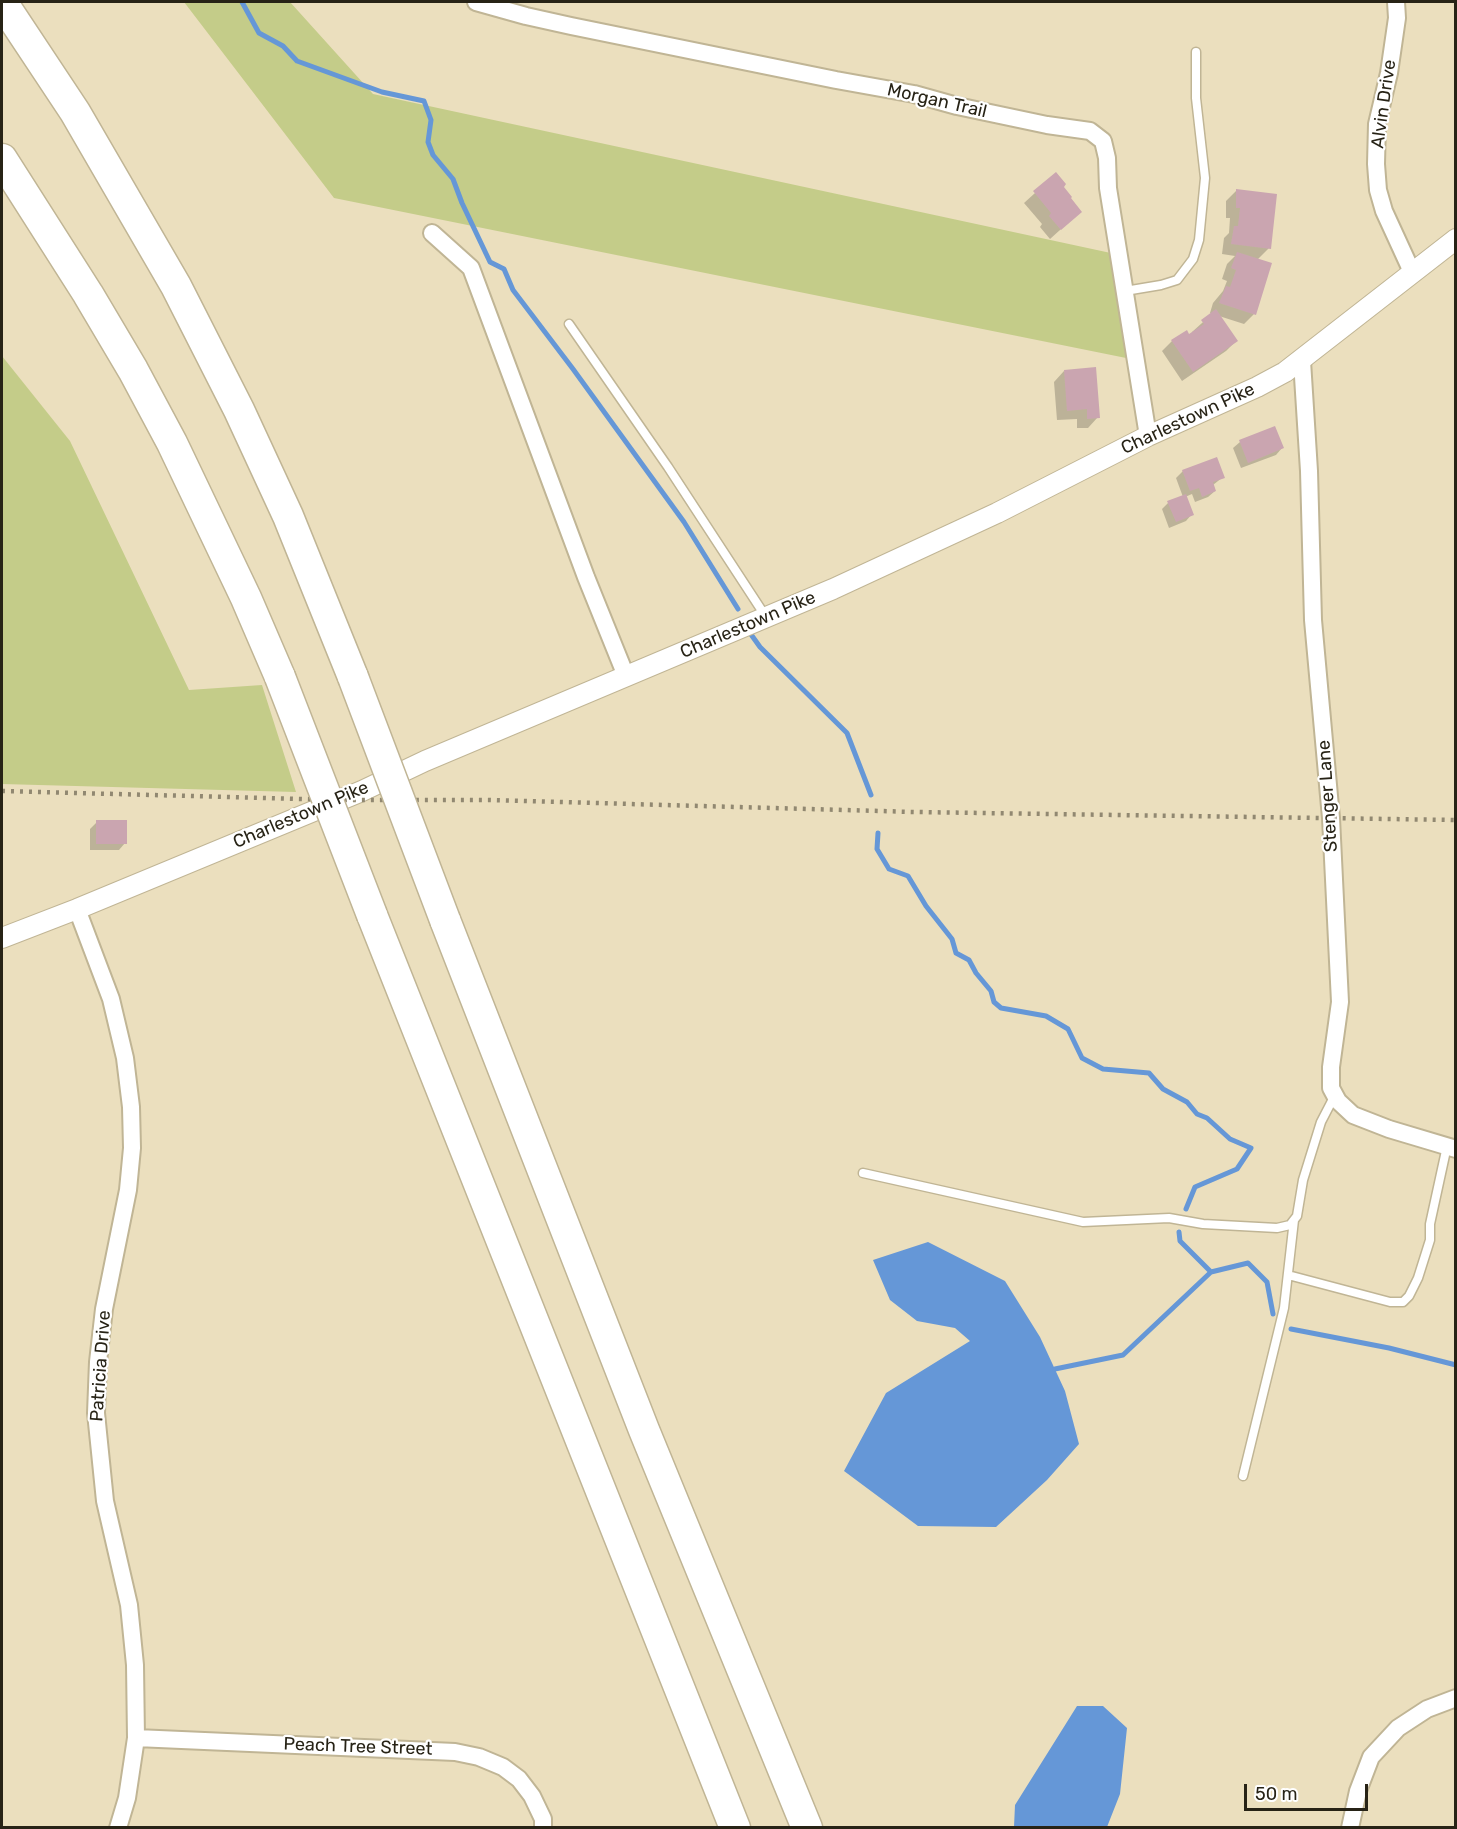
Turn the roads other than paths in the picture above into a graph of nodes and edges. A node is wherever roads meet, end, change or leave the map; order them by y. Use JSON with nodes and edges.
{"nodes":[{"id":1,"x":2,"y":2,"type":"edge"},
{"id":2,"x":476,"y":2,"type":"edge"},
{"id":3,"x":1396,"y":2,"type":"edge"},
{"id":4,"x":1196,"y":52,"type":"dead end"},
{"id":5,"x":2,"y":159,"type":"edge"},
{"id":6,"x":432,"y":233,"type":"dead end"},
{"id":7,"x":1455,"y":239,"type":"edge"},
{"id":8,"x":1412,"y":272,"type":"junction"},
{"id":9,"x":1125,"y":291,"type":"junction"},
{"id":10,"x":569,"y":324,"type":"dead end"},
{"id":11,"x":1302,"y":361,"type":"junction"},
{"id":12,"x":1148,"y":436,"type":"junction"},
{"id":13,"x":766,"y":617,"type":"junction"},
{"id":14,"x":626,"y":676,"type":"junction"},
{"id":15,"x":77,"y":909,"type":"junction"},
{"id":16,"x":2,"y":938,"type":"edge"},
{"id":17,"x":1335,"y":1095,"type":"junction"},
{"id":18,"x":1451,"y":1147,"type":"edge"},
{"id":19,"x":863,"y":1173,"type":"dead end"},
{"id":20,"x":1294,"y":1220,"type":"junction"},
{"id":21,"x":1288,"y":1275,"type":"junction"},
{"id":22,"x":1243,"y":1476,"type":"dead end"},
{"id":23,"x":1455,"y":1698,"type":"edge"},
{"id":24,"x":136,"y":1738,"type":"junction"},
{"id":25,"x":118,"y":1827,"type":"edge"},
{"id":26,"x":543,"y":1827,"type":"edge"},
{"id":27,"x":735,"y":1827,"type":"edge"},
{"id":28,"x":807,"y":1827,"type":"edge"},
{"id":29,"x":1350,"y":1827,"type":"edge"}],
"edges":[{"from":1,"to":28,"type":"highway","bridge":true},
{"from":2,"to":9,"type":"street","name":"Morgan Trail"},
{"from":3,"to":8,"type":"street","name":"Alvin Drive"},
{"from":4,"to":9,"type":"lane"},
{"from":5,"to":27,"type":"highway","bridge":true},
{"from":6,"to":14,"type":"street"},
{"from":7,"to":8,"type":"street","name":"Charlestown Pike"},
{"from":8,"to":11,"type":"street","name":"Charlestown Pike"},
{"from":9,"to":12,"type":"street","name":"Morgan Trail"},
{"from":10,"to":13,"type":"lane"},
{"from":11,"to":12,"type":"street","name":"Charlestown Pike"},
{"from":11,"to":17,"type":"street","name":"Stenger Lane"},
{"from":12,"to":13,"type":"street","name":"Charlestown Pike"},
{"from":13,"to":14,"type":"street","name":"Charlestown Pike"},
{"from":14,"to":15,"type":"street","name":"Charlestown Pike"},
{"from":15,"to":16,"type":"street","name":"Charlestown Pike"},
{"from":15,"to":24,"type":"street","name":"Patricia Drive"},
{"from":17,"to":18,"type":"street"},
{"from":17,"to":20,"type":"lane"},
{"from":18,"to":21,"type":"lane"},
{"from":19,"to":20,"type":"lane"},
{"from":20,"to":21,"type":"lane"},
{"from":21,"to":22,"type":"lane"},
{"from":23,"to":29,"type":"street"},
{"from":24,"to":25,"type":"street","name":"Patricia Drive"},
{"from":24,"to":26,"type":"street","name":"Peach Tree Street"}]}
